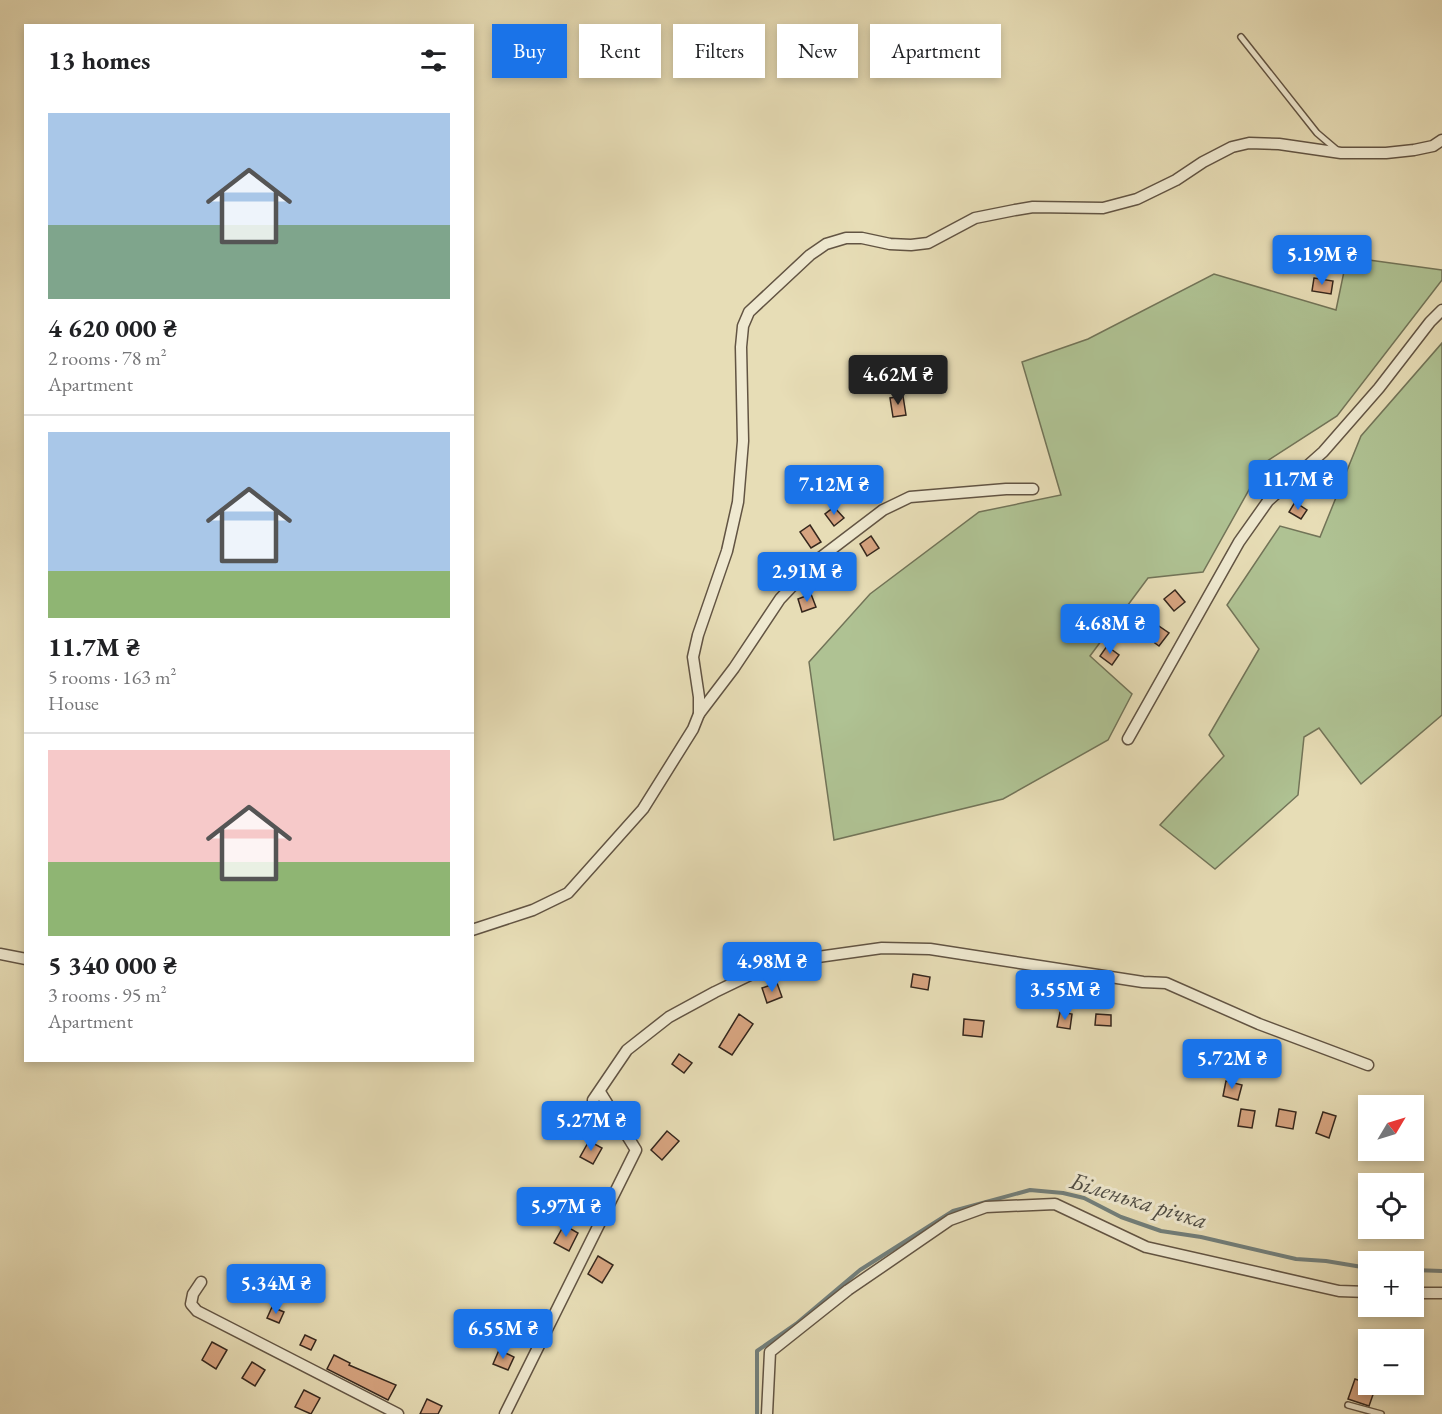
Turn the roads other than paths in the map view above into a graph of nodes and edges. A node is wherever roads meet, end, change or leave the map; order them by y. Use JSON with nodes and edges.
{"nodes":[{"id":1,"x":1241,"y":37,"type":"dead end"},
{"id":2,"x":1442,"y":140,"type":"edge"},
{"id":3,"x":1341,"y":153,"type":"junction"},
{"id":4,"x":1442,"y":310,"type":"edge"},
{"id":5,"x":1033,"y":489,"type":"dead end"},
{"id":6,"x":699,"y":714,"type":"junction"},
{"id":7,"x":1128,"y":739,"type":"dead end"},
{"id":8,"x":474,"y":929,"type":"edge"},
{"id":9,"x":0,"y":954,"type":"edge"},
{"id":10,"x":24,"y":959,"type":"edge"},
{"id":11,"x":1368,"y":1065,"type":"dead end"},
{"id":12,"x":201,"y":1282,"type":"dead end"},
{"id":13,"x":1358,"y":1292,"type":"edge"},
{"id":14,"x":1424,"y":1293,"type":"edge"},
{"id":15,"x":1442,"y":1293,"type":"edge"},
{"id":16,"x":1348,"y":1405,"type":"dead end"},
{"id":17,"x":398,"y":1414,"type":"edge"},
{"id":18,"x":505,"y":1414,"type":"edge"},
{"id":19,"x":767,"y":1414,"type":"edge"},
{"id":20,"x":1381,"y":1414,"type":"edge"}],
"edges":[{"from":1,"to":3,"type":"lane"},
{"from":2,"to":3,"type":"street"},
{"from":3,"to":6,"type":"street"},
{"from":4,"to":7,"type":"street"},
{"from":5,"to":6,"type":"street"},
{"from":6,"to":8,"type":"street"},
{"from":9,"to":10,"type":"street"},
{"from":11,"to":18,"type":"street"},
{"from":12,"to":17,"type":"street"},
{"from":13,"to":19,"type":"street"},
{"from":14,"to":15,"type":"street"},
{"from":16,"to":20,"type":"lane"}]}
